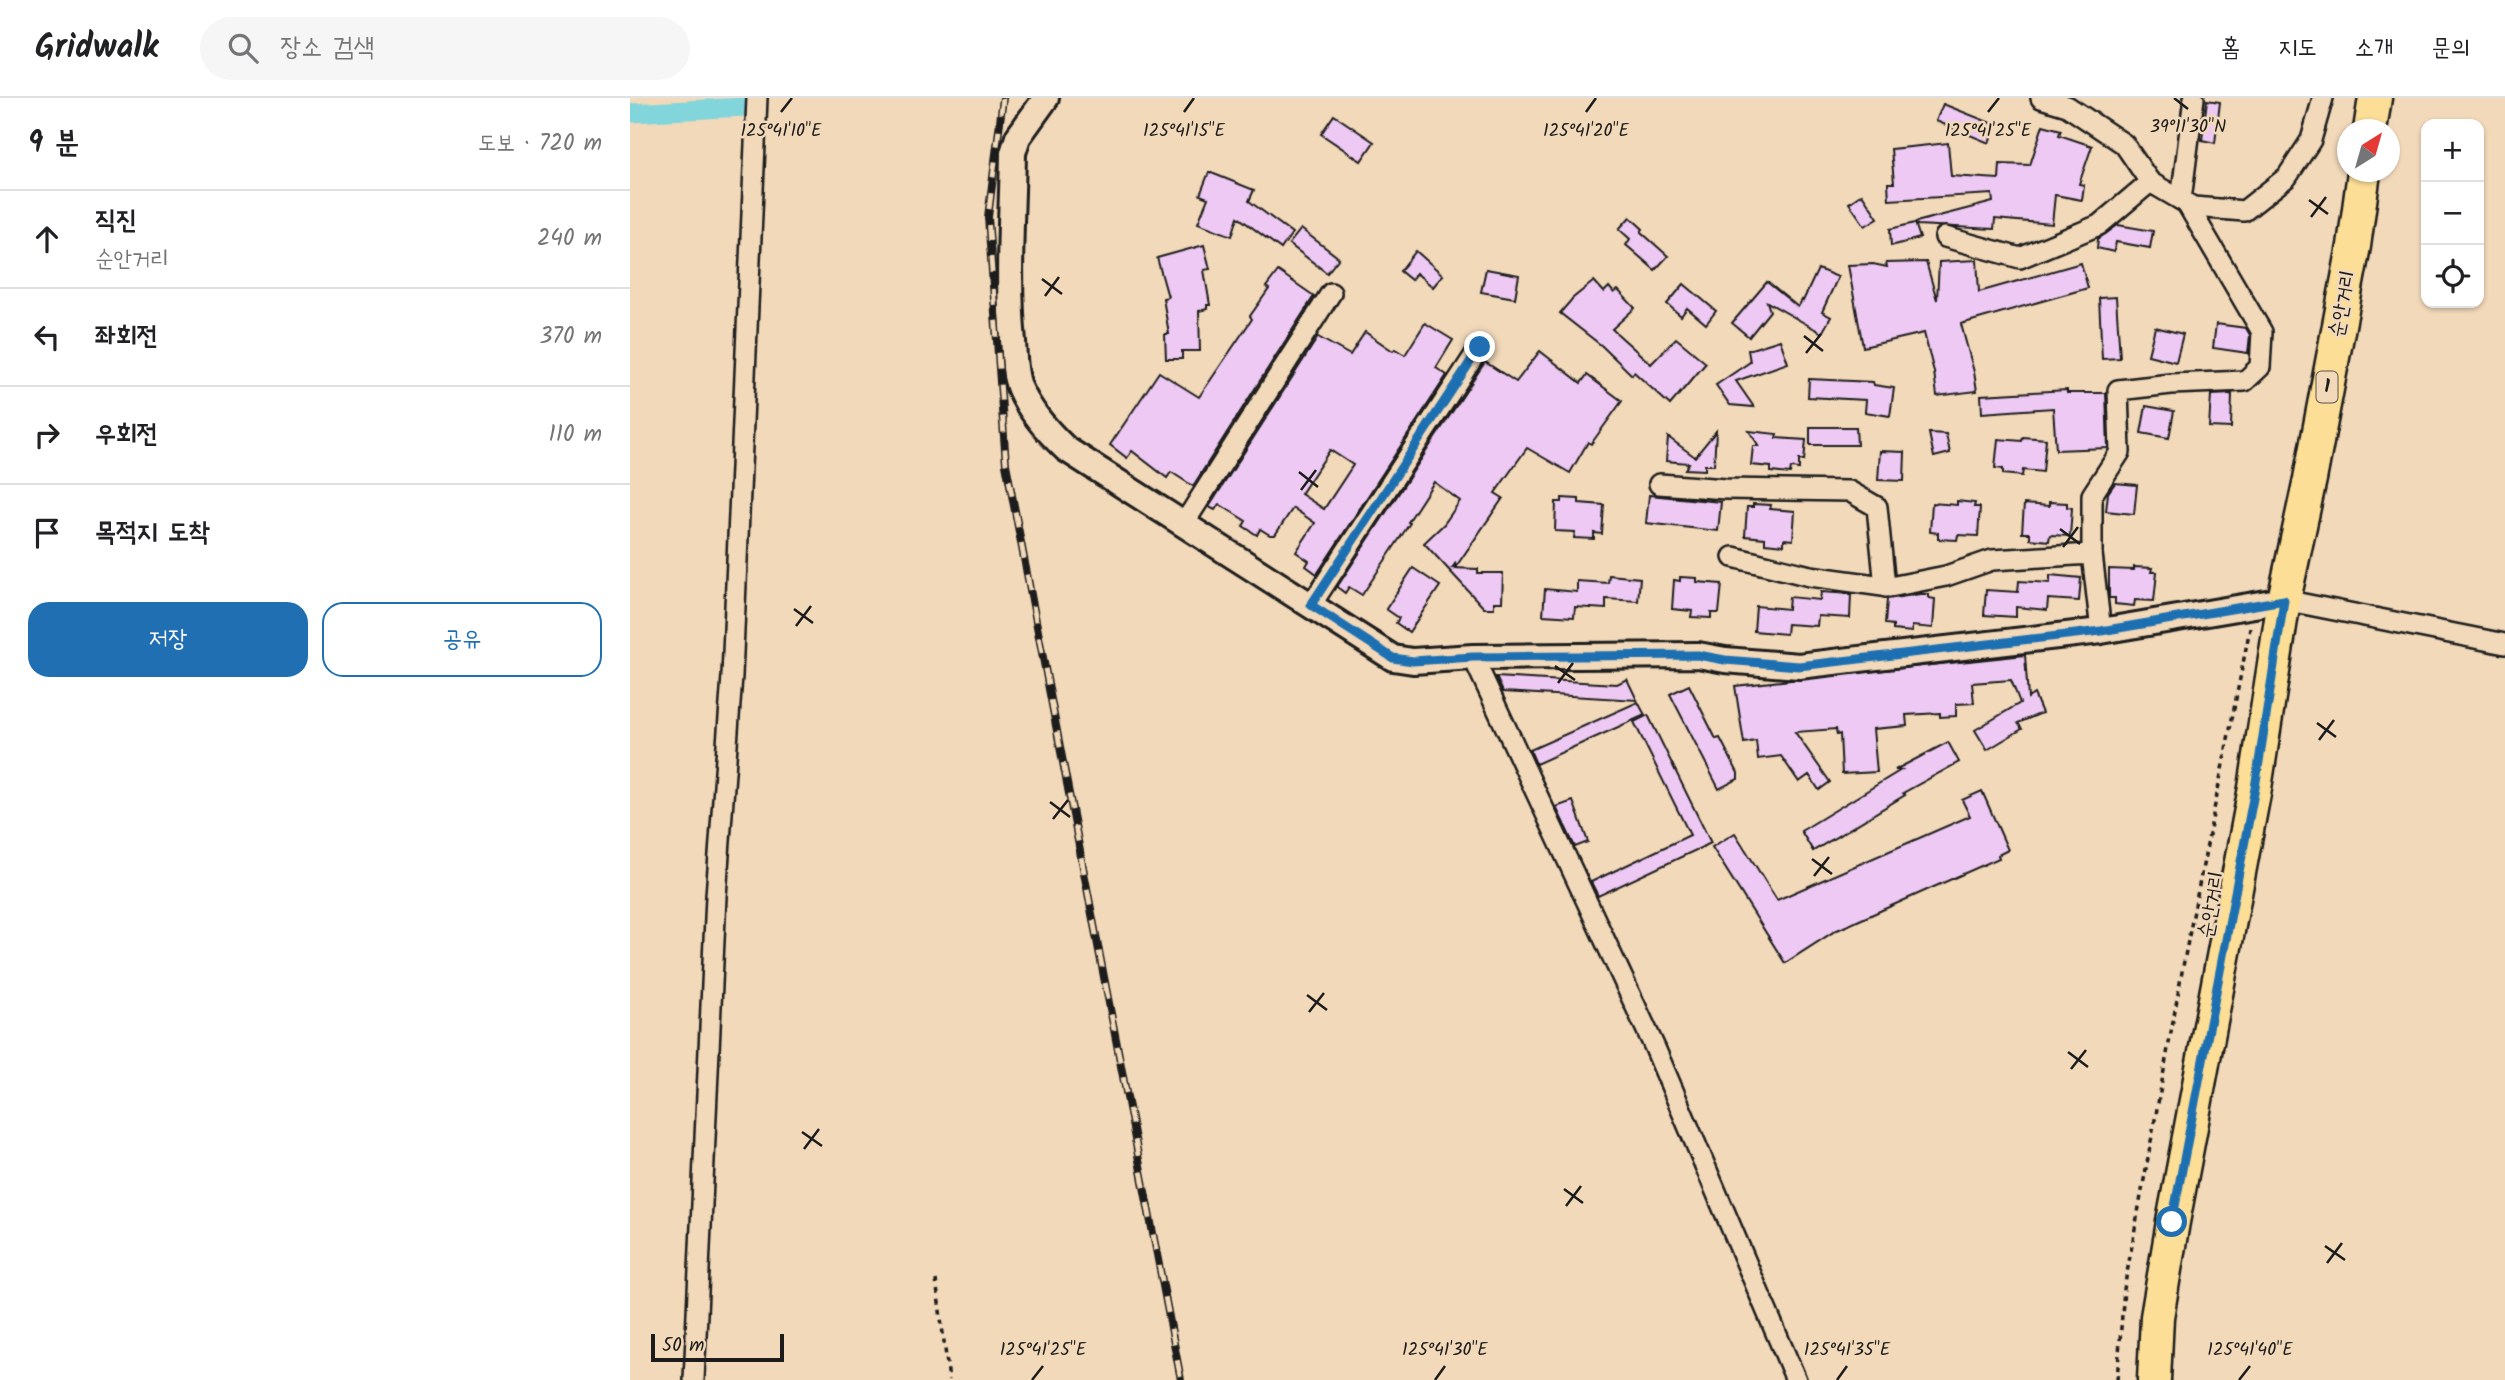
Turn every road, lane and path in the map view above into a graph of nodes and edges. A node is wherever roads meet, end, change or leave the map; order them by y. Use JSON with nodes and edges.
{"nodes":[{"id":1,"x":757,"y":98,"type":"edge"},
{"id":2,"x":1046,"y":98,"type":"edge"},
{"id":3,"x":2041,"y":98,"type":"edge"},
{"id":4,"x":2194,"y":98,"type":"edge"},
{"id":5,"x":2323,"y":98,"type":"edge"},
{"id":6,"x":2375,"y":98,"type":"edge"},
{"id":7,"x":2067,"y":102,"type":"edge"},
{"id":8,"x":2372,"y":119,"type":"edge"},
{"id":9,"x":2150,"y":182,"type":"junction"},
{"id":10,"x":2363,"y":182,"type":"edge"},
{"id":11,"x":2184,"y":202,"type":"junction"},
{"id":12,"x":1945,"y":237,"type":"dead end"},
{"id":13,"x":1331,"y":293,"type":"dead end"},
{"id":14,"x":1480,"y":347,"type":"dead end"},
{"id":15,"x":1659,"y":484,"type":"dead end"},
{"id":16,"x":1183,"y":525,"type":"junction"},
{"id":17,"x":2092,"y":554,"type":"junction"},
{"id":18,"x":1733,"y":557,"type":"dead end"},
{"id":19,"x":1885,"y":587,"type":"junction"},
{"id":20,"x":2284,"y":600,"type":"junction"},
{"id":21,"x":1311,"y":605,"type":"junction"},
{"id":22,"x":2101,"y":631,"type":"junction"},
{"id":23,"x":2505,"y":644,"type":"edge"},
{"id":24,"x":1473,"y":657,"type":"junction"},
{"id":25,"x":936,"y":1280,"type":"dead end"},
{"id":26,"x":694,"y":1380,"type":"edge"},
{"id":27,"x":948,"y":1380,"type":"edge"},
{"id":28,"x":1796,"y":1380,"type":"edge"},
{"id":29,"x":2135,"y":1380,"type":"edge"},
{"id":30,"x":2154,"y":1380,"type":"edge"}],
"edges":[{"from":1,"to":26,"type":"street"},
{"from":2,"to":16,"type":"street"},
{"from":3,"to":7,"type":"street"},
{"from":4,"to":11,"type":"street"},
{"from":5,"to":11,"type":"street"},
{"from":6,"to":8,"type":"main road"},
{"from":7,"to":9,"type":"street"},
{"from":9,"to":11,"type":"street"},
{"from":9,"to":12,"type":"street"},
{"from":10,"to":20,"type":"main road","name":"순안거리","number":"1"},
{"from":11,"to":17,"type":"street"},
{"from":13,"to":16,"type":"street"},
{"from":14,"to":21,"type":"street"},
{"from":15,"to":19,"type":"street"},
{"from":16,"to":21,"type":"street"},
{"from":17,"to":19,"type":"street"},
{"from":17,"to":22,"type":"street"},
{"from":18,"to":19,"type":"street"},
{"from":20,"to":22,"type":"street"},
{"from":20,"to":23,"type":"street"},
{"from":20,"to":29,"type":"main road","name":"순안거리","number":"1"},
{"from":20,"to":30,"type":"main road","name":"순안거리","number":"1"},
{"from":21,"to":24,"type":"street"},
{"from":22,"to":24,"type":"street"},
{"from":24,"to":28,"type":"street"},
{"from":25,"to":27,"type":"path"}]}
